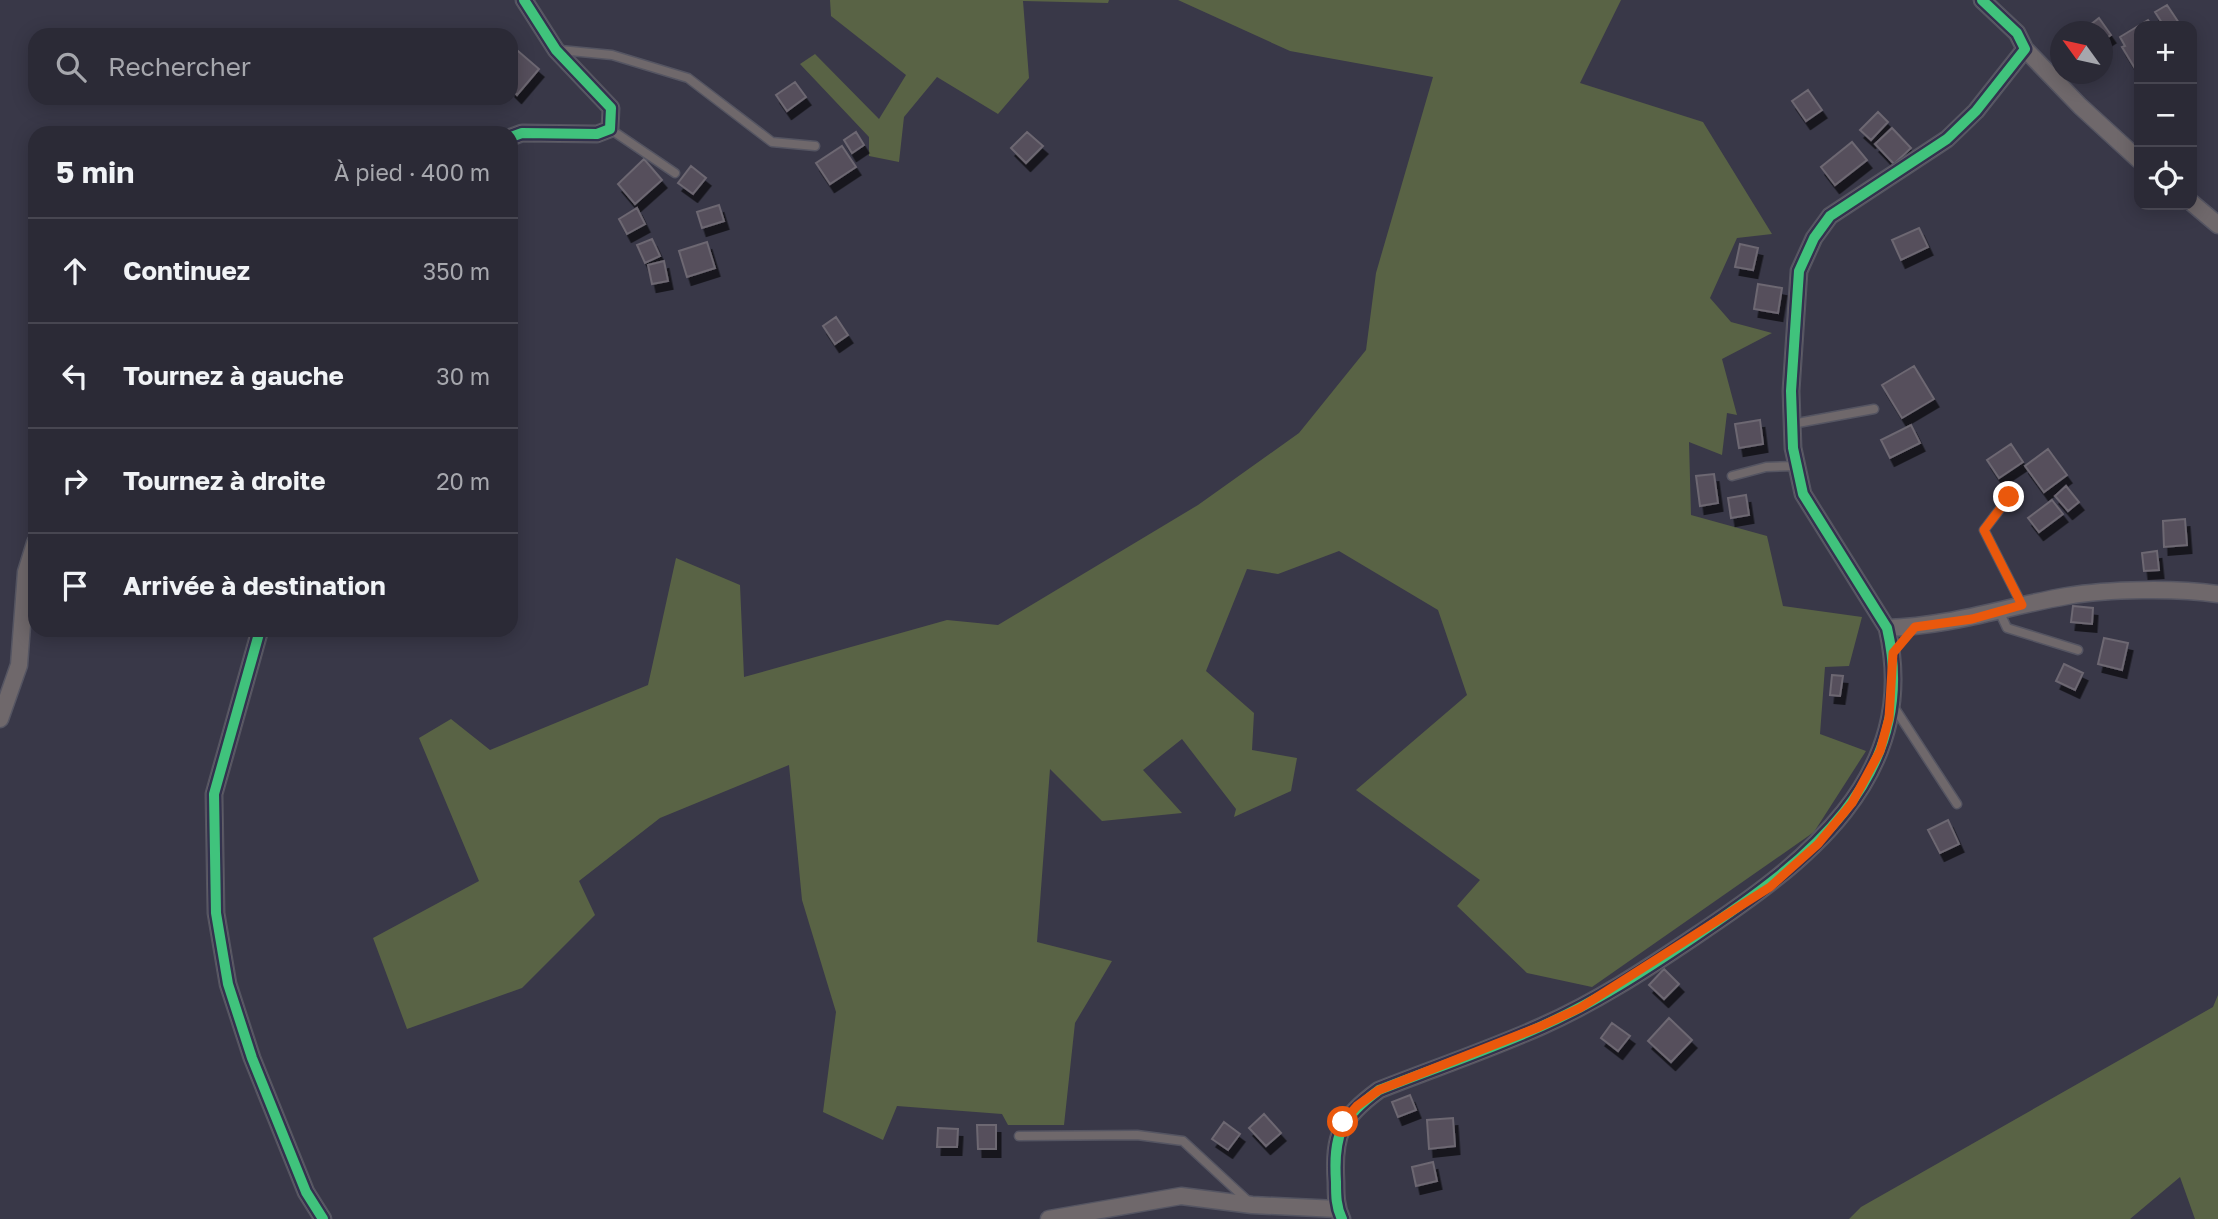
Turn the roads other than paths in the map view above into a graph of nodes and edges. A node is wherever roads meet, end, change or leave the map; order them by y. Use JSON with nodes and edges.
{"nodes":[{"id":1,"x":524,"y":0,"type":"edge"},
{"id":2,"x":1982,"y":0,"type":"edge"},
{"id":3,"x":2025,"y":49,"type":"junction"},
{"id":4,"x":556,"y":50,"type":"junction"},
{"id":5,"x":610,"y":129,"type":"junction"},
{"id":6,"x":518,"y":134,"type":"edge"},
{"id":7,"x":815,"y":146,"type":"dead end"},
{"id":8,"x":2134,"y":155,"type":"edge"},
{"id":9,"x":675,"y":173,"type":"dead end"},
{"id":10,"x":2197,"y":207,"type":"edge"},
{"id":11,"x":2218,"y":225,"type":"edge"},
{"id":12,"x":1874,"y":410,"type":"dead end"},
{"id":13,"x":1792,"y":424,"type":"junction"},
{"id":14,"x":1797,"y":466,"type":"junction"},
{"id":15,"x":1732,"y":476,"type":"dead end"},
{"id":16,"x":2009,"y":497,"type":"dead end"},
{"id":17,"x":28,"y":566,"type":"edge"},
{"id":18,"x":2218,"y":594,"type":"edge"},
{"id":19,"x":2022,"y":605,"type":"junction"},
{"id":20,"x":2000,"y":613,"type":"junction"},
{"id":21,"x":1915,"y":627,"type":"junction"},
{"id":22,"x":1887,"y":628,"type":"junction"},
{"id":23,"x":258,"y":637,"type":"edge"},
{"id":24,"x":2078,"y":650,"type":"dead end"},
{"id":25,"x":1893,"y":653,"type":"junction"},
{"id":26,"x":1890,"y":701,"type":"junction"},
{"id":27,"x":0,"y":719,"type":"edge"},
{"id":28,"x":1957,"y":804,"type":"dead end"},
{"id":29,"x":1019,"y":1136,"type":"dead end"},
{"id":30,"x":1252,"y":1205,"type":"junction"},
{"id":31,"x":1339,"y":1214,"type":"edge"},
{"id":32,"x":323,"y":1219,"type":"edge"},
{"id":33,"x":1049,"y":1219,"type":"edge"}],
"edges":[{"from":1,"to":4,"type":"street"},
{"from":2,"to":3,"type":"street"},
{"from":3,"to":8,"type":"street"},
{"from":3,"to":13,"type":"street"},
{"from":4,"to":5,"type":"street"},
{"from":4,"to":7,"type":"lane"},
{"from":5,"to":6,"type":"street"},
{"from":5,"to":9,"type":"lane"},
{"from":10,"to":11,"type":"street"},
{"from":12,"to":13,"type":"lane"},
{"from":13,"to":14,"type":"street"},
{"from":14,"to":15,"type":"lane"},
{"from":14,"to":22,"type":"street"},
{"from":16,"to":19,"type":"lane"},
{"from":17,"to":27,"type":"street"},
{"from":18,"to":19,"type":"street"},
{"from":19,"to":20,"type":"street"},
{"from":20,"to":21,"type":"street"},
{"from":20,"to":24,"type":"lane"},
{"from":21,"to":22,"type":"street"},
{"from":21,"to":25,"type":"street"},
{"from":22,"to":25,"type":"street"},
{"from":23,"to":32,"type":"street"},
{"from":25,"to":26,"type":"street"},
{"from":26,"to":28,"type":"lane"},
{"from":26,"to":31,"type":"street"},
{"from":29,"to":30,"type":"lane"},
{"from":30,"to":31,"type":"street"},
{"from":30,"to":33,"type":"street"}]}
